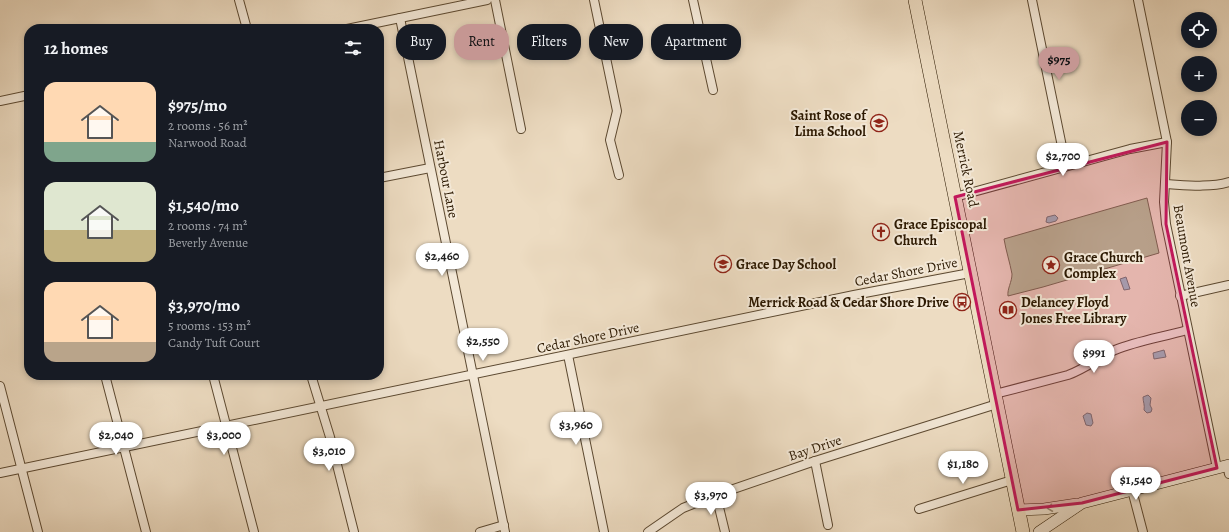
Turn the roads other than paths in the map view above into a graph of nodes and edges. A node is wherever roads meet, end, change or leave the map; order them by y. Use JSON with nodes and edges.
{"nodes":[{"id":1,"x":239,"y":0,"type":"edge"},
{"id":2,"x":487,"y":0,"type":"edge"},
{"id":3,"x":496,"y":0,"type":"edge"},
{"id":4,"x":594,"y":0,"type":"edge"},
{"id":5,"x":693,"y":0,"type":"edge"},
{"id":6,"x":915,"y":0,"type":"edge"},
{"id":7,"x":1032,"y":0,"type":"edge"},
{"id":8,"x":1138,"y":0,"type":"edge"},
{"id":9,"x":400,"y":18,"type":"junction"},
{"id":10,"x":246,"y":24,"type":"edge"},
{"id":11,"x":371,"y":24,"type":"edge"},
{"id":12,"x":713,"y":90,"type":"dead end"},
{"id":13,"x":24,"y":96,"type":"edge"},
{"id":14,"x":0,"y":101,"type":"edge"},
{"id":15,"x":521,"y":130,"type":"dead end"},
{"id":16,"x":1167,"y":142,"type":"junction"},
{"id":17,"x":1066,"y":166,"type":"junction"},
{"id":18,"x":430,"y":168,"type":"junction"},
{"id":19,"x":619,"y":175,"type":"dead end"},
{"id":20,"x":384,"y":177,"type":"edge"},
{"id":21,"x":1229,"y":182,"type":"edge"},
{"id":22,"x":1165,"y":184,"type":"junction"},
{"id":23,"x":955,"y":197,"type":"junction"},
{"id":24,"x":970,"y":273,"type":"junction"},
{"id":25,"x":1229,"y":285,"type":"edge"},
{"id":26,"x":1180,"y":296,"type":"junction"},
{"id":27,"x":1187,"y":330,"type":"junction"},
{"id":28,"x":568,"y":355,"type":"junction"},
{"id":29,"x":472,"y":375,"type":"junction"},
{"id":30,"x":106,"y":380,"type":"edge"},
{"id":31,"x":214,"y":380,"type":"edge"},
{"id":32,"x":312,"y":380,"type":"edge"},
{"id":33,"x":0,"y":386,"type":"edge"},
{"id":34,"x":996,"y":399,"type":"junction"},
{"id":35,"x":320,"y":406,"type":"junction"},
{"id":36,"x":226,"y":425,"type":"junction"},
{"id":37,"x":124,"y":446,"type":"junction"},
{"id":38,"x":815,"y":461,"type":"junction"},
{"id":39,"x":22,"y":468,"type":"junction"},
{"id":40,"x":1226,"y":468,"type":"edge"},
{"id":41,"x":0,"y":473,"type":"edge"},
{"id":42,"x":1012,"y":480,"type":"junction"},
{"id":43,"x":1132,"y":490,"type":"junction"},
{"id":44,"x":716,"y":496,"type":"junction"},
{"id":45,"x":1082,"y":503,"type":"junction"},
{"id":46,"x":919,"y":509,"type":"dead end"},
{"id":47,"x":1018,"y":510,"type":"junction"},
{"id":48,"x":828,"y":526,"type":"dead end"},
{"id":49,"x":504,"y":528,"type":"edge"},
{"id":50,"x":38,"y":532,"type":"edge"},
{"id":51,"x":146,"y":532,"type":"edge"},
{"id":52,"x":254,"y":532,"type":"edge"},
{"id":53,"x":354,"y":532,"type":"edge"},
{"id":54,"x":480,"y":532,"type":"edge"},
{"id":55,"x":604,"y":532,"type":"edge"},
{"id":56,"x":648,"y":532,"type":"edge"},
{"id":57,"x":725,"y":532,"type":"edge"},
{"id":58,"x":1023,"y":532,"type":"edge"},
{"id":59,"x":1039,"y":532,"type":"edge"},
{"id":60,"x":1143,"y":532,"type":"edge"}],
"edges":[{"from":1,"to":10,"type":"street"},
{"from":2,"to":9,"type":"street"},
{"from":3,"to":15,"type":"street"},
{"from":4,"to":19,"type":"street"},
{"from":5,"to":12,"type":"street"},
{"from":6,"to":23,"type":"main road","name":"Merrick Road"},
{"from":7,"to":17,"type":"street"},
{"from":8,"to":16,"type":"street","name":"Beaumont Avenue"},
{"from":9,"to":11,"type":"street"},
{"from":9,"to":18,"type":"street","name":"Harbour Lane"},
{"from":13,"to":14,"type":"street"},
{"from":16,"to":17,"type":"street"},
{"from":16,"to":22,"type":"street","name":"Beaumont Avenue"},
{"from":17,"to":23,"type":"street"},
{"from":18,"to":20,"type":"street"},
{"from":18,"to":29,"type":"street","name":"Harbour Lane"},
{"from":21,"to":22,"type":"street"},
{"from":22,"to":26,"type":"street","name":"Beaumont Avenue"},
{"from":23,"to":24,"type":"main road","name":"Merrick Road"},
{"from":24,"to":28,"type":"street","name":"Cedar Shore Drive"},
{"from":24,"to":34,"type":"main road","name":"Merrick Road"},
{"from":25,"to":26,"type":"street"},
{"from":26,"to":27,"type":"street","name":"Beaumont Avenue"},
{"from":27,"to":34,"type":"street","name":"Bay Drive"},
{"from":27,"to":40,"type":"street","name":"Beaumont Avenue"},
{"from":28,"to":29,"type":"street","name":"Cedar Shore Drive"},
{"from":28,"to":55,"type":"street"},
{"from":29,"to":35,"type":"street","name":"Cedar Shore Drive"},
{"from":29,"to":49,"type":"street","name":"Harbour Lane"},
{"from":30,"to":37,"type":"street"},
{"from":31,"to":36,"type":"street"},
{"from":32,"to":35,"type":"street"},
{"from":33,"to":39,"type":"street"},
{"from":34,"to":38,"type":"street","name":"Bay Drive"},
{"from":34,"to":42,"type":"main road","name":"Merrick Road"},
{"from":35,"to":36,"type":"street","name":"Cedar Shore Drive"},
{"from":35,"to":53,"type":"street"},
{"from":36,"to":37,"type":"street","name":"Cedar Shore Drive"},
{"from":36,"to":52,"type":"street"},
{"from":37,"to":39,"type":"street","name":"Cedar Shore Drive"},
{"from":37,"to":51,"type":"street"},
{"from":38,"to":44,"type":"street","name":"Bay Drive"},
{"from":38,"to":48,"type":"street"},
{"from":39,"to":41,"type":"street","name":"Cedar Shore Drive"},
{"from":39,"to":50,"type":"street"},
{"from":40,"to":43,"type":"main road"},
{"from":42,"to":46,"type":"street"},
{"from":42,"to":47,"type":"main road","name":"Merrick Road"},
{"from":43,"to":45,"type":"main road"},
{"from":43,"to":60,"type":"street"},
{"from":44,"to":56,"type":"street","name":"Bay Drive"},
{"from":44,"to":57,"type":"street"},
{"from":45,"to":47,"type":"main road","one_way":true},
{"from":45,"to":59,"type":"main road"},
{"from":47,"to":58,"type":"main road","name":"Merrick Road"},
{"from":49,"to":54,"type":"street"}]}
